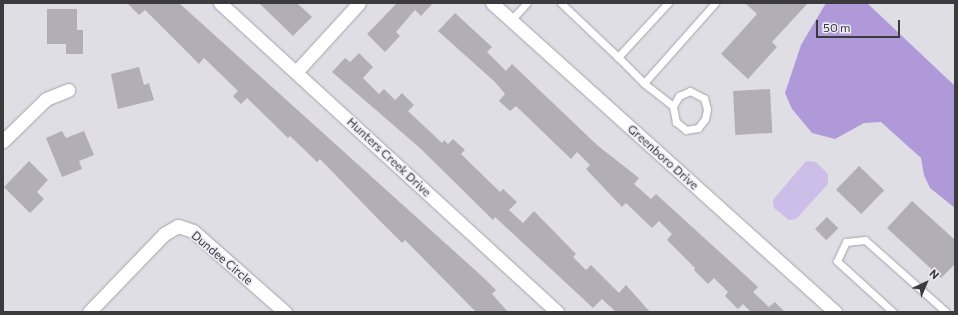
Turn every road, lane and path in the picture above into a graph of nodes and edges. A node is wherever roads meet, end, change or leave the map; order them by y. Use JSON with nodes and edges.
{"nodes":[{"id":1,"x":220,"y":3,"type":"edge"},
{"id":2,"x":359,"y":3,"type":"edge"},
{"id":3,"x":492,"y":3,"type":"edge"},
{"id":4,"x":527,"y":3,"type":"edge"},
{"id":5,"x":561,"y":3,"type":"edge"},
{"id":6,"x":668,"y":3,"type":"edge"},
{"id":7,"x":715,"y":3,"type":"edge"},
{"id":8,"x":511,"y":20,"type":"junction"},
{"id":9,"x":618,"y":57,"type":"junction"},
{"id":10,"x":296,"y":72,"type":"junction"},
{"id":11,"x":644,"y":83,"type":"junction"},
{"id":12,"x":68,"y":90,"type":"dead end"},
{"id":13,"x":673,"y":106,"type":"junction"},
{"id":14,"x":3,"y":142,"type":"edge"},
{"id":15,"x":90,"y":312,"type":"edge"},
{"id":16,"x":285,"y":312,"type":"edge"},
{"id":17,"x":557,"y":312,"type":"edge"},
{"id":18,"x":834,"y":312,"type":"edge"},
{"id":19,"x":893,"y":312,"type":"edge"},
{"id":20,"x":946,"y":312,"type":"edge"}],
"edges":[{"from":1,"to":10,"type":"street","name":"Hunters Creek Drive"},
{"from":2,"to":10,"type":"street"},
{"from":3,"to":8,"type":"street","name":"Greenboro Drive"},
{"from":4,"to":8,"type":"lane"},
{"from":5,"to":9,"type":"lane"},
{"from":6,"to":9,"type":"lane"},
{"from":7,"to":11,"type":"lane"},
{"from":8,"to":18,"type":"street","name":"Greenboro Drive"},
{"from":9,"to":11,"type":"lane"},
{"from":10,"to":17,"type":"street","name":"Hunters Creek Drive"},
{"from":11,"to":13,"type":"lane"},
{"from":12,"to":14,"type":"street"},
{"from":13,"to":13,"type":"lane"},
{"from":15,"to":16,"type":"street","name":"Dundee Circle"},
{"from":19,"to":20,"type":"lane"}]}
